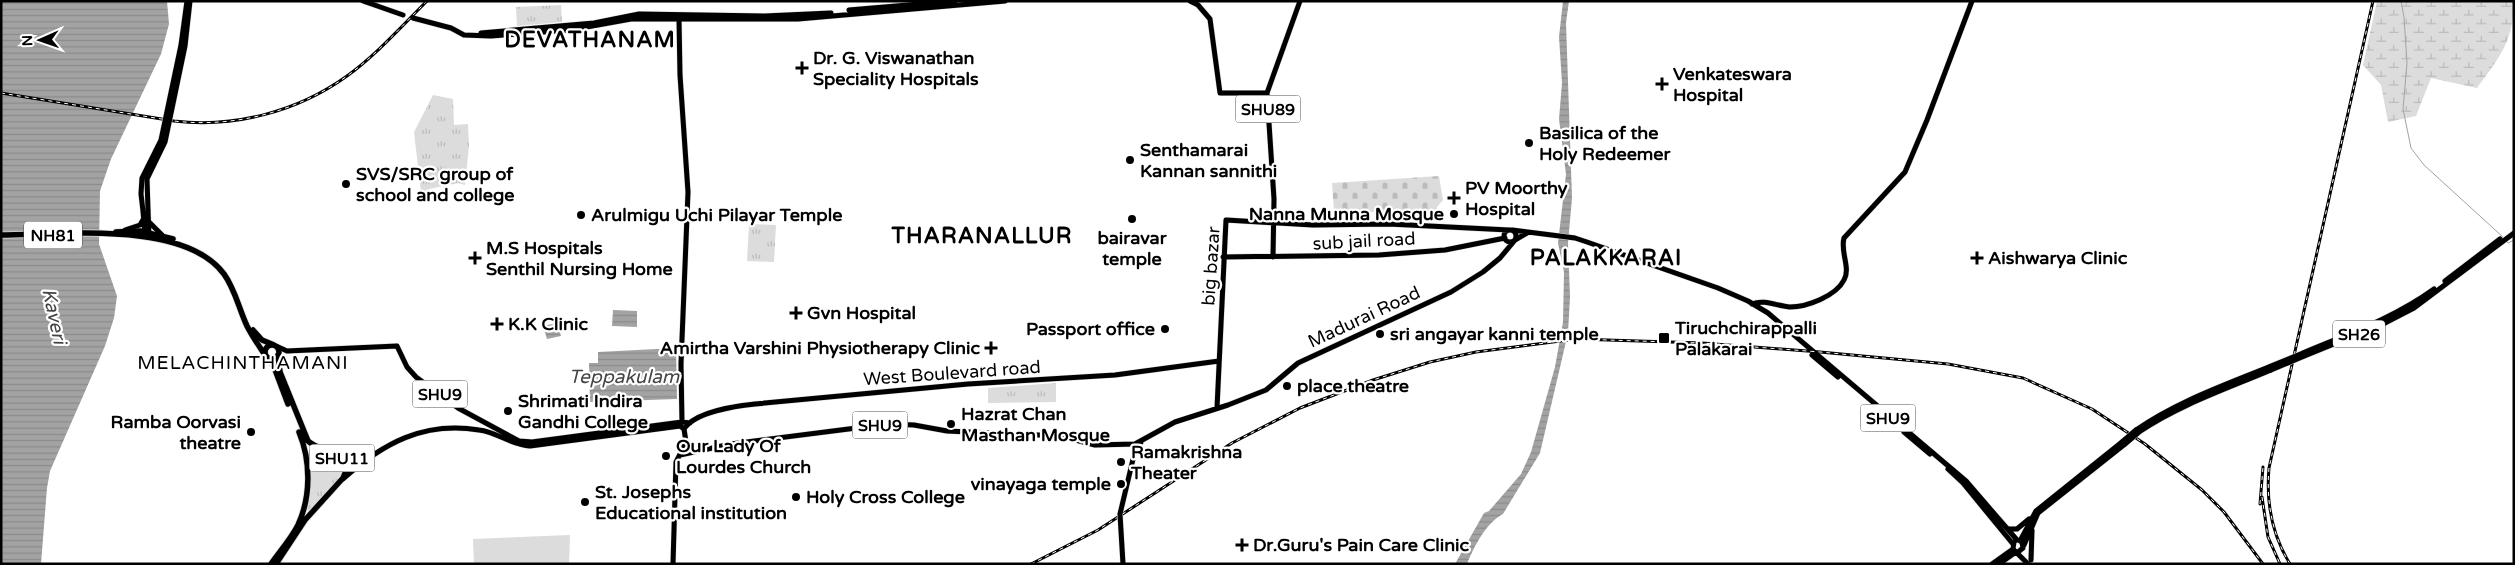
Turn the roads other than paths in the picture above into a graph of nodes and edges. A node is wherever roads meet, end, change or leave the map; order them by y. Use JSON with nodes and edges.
{"nodes":[{"id":1,"x":188,"y":1,"type":"edge"},
{"id":2,"x":363,"y":1,"type":"edge"},
{"id":3,"x":954,"y":1,"type":"edge"},
{"id":4,"x":1005,"y":1,"type":"edge"},
{"id":5,"x":1190,"y":1,"type":"edge"},
{"id":6,"x":1300,"y":1,"type":"edge"},
{"id":7,"x":1972,"y":1,"type":"edge"},
{"id":8,"x":403,"y":15,"type":"dead end"},
{"id":9,"x":413,"y":18,"type":"dead end"},
{"id":10,"x":679,"y":18,"type":"junction"},
{"id":11,"x":473,"y":35,"type":"junction"},
{"id":12,"x":1267,"y":94,"type":"junction"},
{"id":13,"x":146,"y":220,"type":"junction"},
{"id":14,"x":1274,"y":222,"type":"junction"},
{"id":15,"x":1493,"y":230,"type":"junction"},
{"id":16,"x":1510,"y":230,"type":"junction"},
{"id":17,"x":128,"y":231,"type":"junction"},
{"id":18,"x":1529,"y":233,"type":"junction"},
{"id":19,"x":2511,"y":233,"type":"edge"},
{"id":20,"x":104,"y":234,"type":"joint"},
{"id":21,"x":1,"y":235,"type":"edge"},
{"id":22,"x":148,"y":235,"type":"junction"},
{"id":23,"x":162,"y":235,"type":"junction"},
{"id":24,"x":1506,"y":240,"type":"junction"},
{"id":25,"x":1515,"y":240,"type":"junction"},
{"id":26,"x":192,"y":249,"type":"junction"},
{"id":27,"x":1506,"y":252,"type":"junction"},
{"id":28,"x":1223,"y":257,"type":"junction"},
{"id":29,"x":1273,"y":258,"type":"junction"},
{"id":30,"x":1752,"y":304,"type":"junction"},
{"id":31,"x":275,"y":346,"type":"junction"},
{"id":32,"x":287,"y":351,"type":"junction"},
{"id":33,"x":266,"y":356,"type":"junction"},
{"id":34,"x":278,"y":356,"type":"junction"},
{"id":35,"x":1219,"y":361,"type":"junction"},
{"id":36,"x":2271,"y":368,"type":"junction"},
{"id":37,"x":2215,"y":391,"type":"junction"},
{"id":38,"x":1218,"y":408,"type":"junction"},
{"id":39,"x":682,"y":422,"type":"junction"},
{"id":40,"x":690,"y":423,"type":"junction"},
{"id":41,"x":684,"y":429,"type":"junction"},
{"id":42,"x":494,"y":433,"type":"junction"},
{"id":43,"x":1141,"y":441,"type":"junction"},
{"id":44,"x":686,"y":442,"type":"junction"},
{"id":45,"x":2123,"y":443,"type":"junction"},
{"id":46,"x":1128,"y":445,"type":"junction"},
{"id":47,"x":700,"y":450,"type":"junction"},
{"id":48,"x":332,"y":452,"type":"junction"},
{"id":49,"x":680,"y":455,"type":"junction"},
{"id":50,"x":1134,"y":455,"type":"junction"},
{"id":51,"x":368,"y":456,"type":"junction"},
{"id":52,"x":308,"y":466,"type":"junction"},
{"id":53,"x":341,"y":481,"type":"junction"},
{"id":54,"x":305,"y":495,"type":"junction"},
{"id":55,"x":316,"y":509,"type":"junction"},
{"id":56,"x":2031,"y":517,"type":"junction"},
{"id":57,"x":2032,"y":527,"type":"junction"},
{"id":58,"x":2008,"y":529,"type":"junction"},
{"id":59,"x":2018,"y":546,"type":"junction"},
{"id":60,"x":2031,"y":562,"type":"edge"},
{"id":61,"x":272,"y":564,"type":"edge"},
{"id":62,"x":276,"y":564,"type":"edge"},
{"id":63,"x":673,"y":564,"type":"edge"},
{"id":64,"x":1123,"y":564,"type":"edge"},
{"id":65,"x":1992,"y":564,"type":"edge"},
{"id":66,"x":1999,"y":564,"type":"edge"}],
"edges":[{"from":1,"to":13,"type":"main road","bridge":true},
{"from":2,"to":8,"type":"main road"},
{"from":3,"to":11,"type":"main road"},
{"from":4,"to":10,"type":"main road"},
{"from":5,"to":12,"type":"main road"},
{"from":6,"to":12,"type":"main road","number":"SHU89"},
{"from":7,"to":30,"type":"main road"},
{"from":9,"to":11,"type":"main road"},
{"from":10,"to":11,"type":"main road"},
{"from":10,"to":39,"type":"main road"},
{"from":12,"to":14,"type":"main road","number":"SHU89"},
{"from":13,"to":17,"type":"main road"},
{"from":13,"to":22,"type":"main road"},
{"from":13,"to":23,"type":"main road"},
{"from":14,"to":15,"type":"main road"},
{"from":14,"to":28,"type":"main road","name":"big bazar"},
{"from":14,"to":29,"type":"main road"},
{"from":15,"to":16,"type":"main road"},
{"from":15,"to":24,"type":"main road"},
{"from":16,"to":18,"type":"main road","number":"SHU9"},
{"from":16,"to":24,"type":"main road"},
{"from":16,"to":25,"type":"main road"},
{"from":17,"to":20,"type":"highway","number":"SHU9"},
{"from":17,"to":22,"type":"highway","number":"SHU9"},
{"from":18,"to":25,"type":"main road","number":"SHU9"},
{"from":18,"to":30,"type":"main road","number":"SHU9"},
{"from":19,"to":36,"type":"main road","number":"SH26","bridge":true},
{"from":20,"to":21,"type":"highway","number":"NH81"},
{"from":22,"to":23,"type":"highway","number":"SHU9"},
{"from":22,"to":26,"type":"highway","number":"SHU9"},
{"from":23,"to":26,"type":"highway","number":"SHU9"},
{"from":24,"to":25,"type":"main road","number":"SHU9"},
{"from":24,"to":27,"type":"main road"},
{"from":24,"to":29,"type":"main road","name":"sub jail road"},
{"from":25,"to":27,"type":"main road","name":"Madurai Road","number":"SHU9"},
{"from":26,"to":31,"type":"highway","number":"SHU9"},
{"from":26,"to":33,"type":"highway","number":"SHU9"},
{"from":27,"to":38,"type":"main road","name":"Madurai Road","number":"SHU9"},
{"from":28,"to":29,"type":"main road","name":"sub jail road"},
{"from":28,"to":35,"type":"main road","name":"big bazar"},
{"from":30,"to":58,"type":"main road","number":"SHU9"},
{"from":30,"to":59,"type":"main road","number":"SHU9"},
{"from":31,"to":32,"type":"main road","number":"SHU9"},
{"from":31,"to":33,"type":"highway"},
{"from":31,"to":34,"type":"highway"},
{"from":32,"to":34,"type":"main road","number":"SHU9"},
{"from":32,"to":42,"type":"main road","number":"SHU9"},
{"from":33,"to":34,"type":"highway","number":"SHU9"},
{"from":33,"to":52,"type":"highway","number":"SHU11"},
{"from":34,"to":48,"type":"highway","number":"SHU11"},
{"from":35,"to":38,"type":"main road","name":"big bazar"},
{"from":35,"to":40,"type":"main road","name":"West Boulevard road"},
{"from":36,"to":37,"type":"main road","number":"SH26"},
{"from":36,"to":37,"type":"main road","number":"SH26"},
{"from":37,"to":45,"type":"main road","number":"SH26","bridge":true},
{"from":38,"to":43,"type":"main road","number":"SHU9"},
{"from":39,"to":40,"type":"main road","number":"SHU9"},
{"from":39,"to":42,"type":"main road","number":"SHU9"},
{"from":40,"to":41,"type":"main road"},
{"from":41,"to":42,"type":"main road","number":"SHU9"},
{"from":41,"to":44,"type":"main road"},
{"from":42,"to":51,"type":"main road"},
{"from":43,"to":46,"type":"main road","number":"SHU9"},
{"from":43,"to":50,"type":"main road"},
{"from":44,"to":47,"type":"main road"},
{"from":44,"to":49,"type":"main road"},
{"from":45,"to":56,"type":"main road","number":"SH26"},
{"from":45,"to":57,"type":"main road","number":"SH26"},
{"from":46,"to":47,"type":"main road","number":"SHU9"},
{"from":46,"to":50,"type":"main road"},
{"from":47,"to":49,"type":"main road","number":"SHU9"},
{"from":48,"to":51,"type":"main road"},
{"from":48,"to":52,"type":"highway"},
{"from":48,"to":53,"type":"highway","number":"SHU11"},
{"from":49,"to":63,"type":"main road"},
{"from":50,"to":64,"type":"main road","bridge":true},
{"from":51,"to":53,"type":"main road"},
{"from":52,"to":54,"type":"highway","number":"SHU11"},
{"from":53,"to":55,"type":"highway","number":"SHU11"},
{"from":54,"to":55,"type":"highway"},
{"from":54,"to":61,"type":"highway","number":"SHU11"},
{"from":55,"to":62,"type":"highway","number":"SHU11"},
{"from":56,"to":58,"type":"main road"},
{"from":56,"to":59,"type":"main road","number":"SH26"},
{"from":57,"to":59,"type":"main road","number":"SH26"},
{"from":57,"to":60,"type":"main road"},
{"from":58,"to":59,"type":"main road","number":"SHU9"},
{"from":59,"to":60,"type":"main road","number":"SHU9"},
{"from":59,"to":65,"type":"main road"},
{"from":59,"to":66,"type":"main road"}]}
